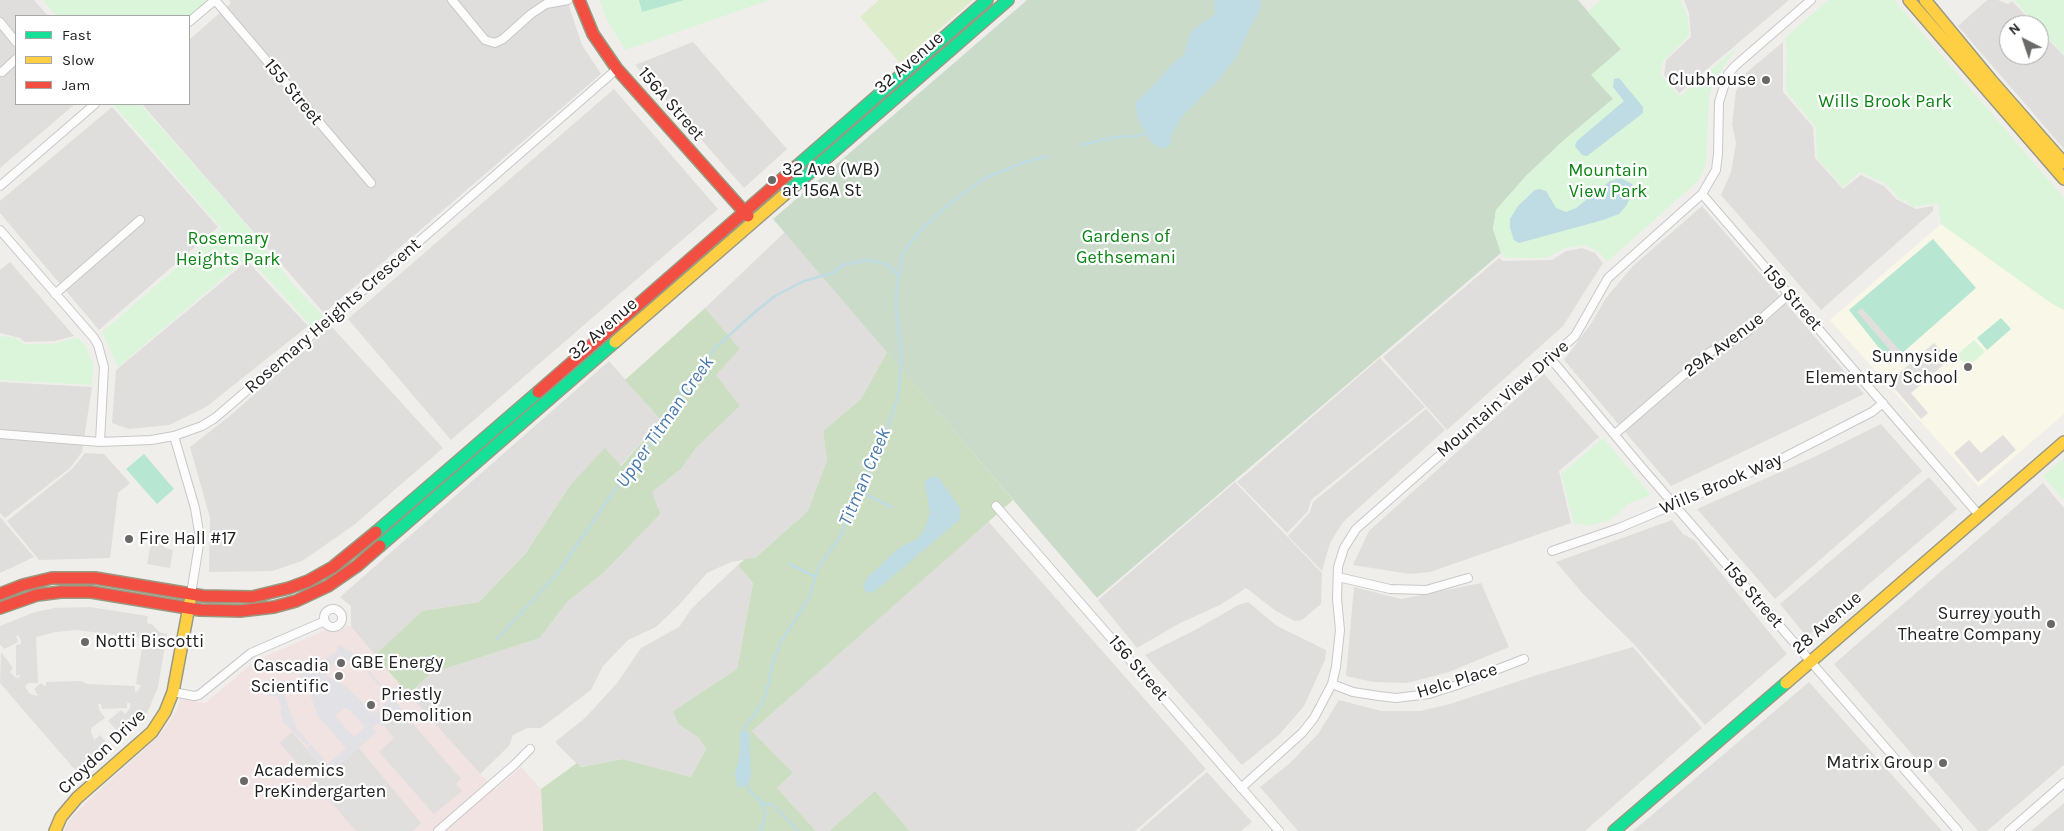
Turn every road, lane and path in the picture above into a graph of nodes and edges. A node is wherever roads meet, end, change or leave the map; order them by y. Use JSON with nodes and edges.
{"nodes":[{"id":1,"x":215,"y":0,"type":"edge"},
{"id":2,"x":452,"y":0,"type":"edge"},
{"id":3,"x":568,"y":0,"type":"edge"},
{"id":4,"x":579,"y":0,"type":"edge"},
{"id":5,"x":987,"y":0,"type":"edge"},
{"id":6,"x":1008,"y":0,"type":"edge"},
{"id":7,"x":1811,"y":0,"type":"edge"},
{"id":8,"x":1909,"y":0,"type":"edge"},
{"id":9,"x":1925,"y":0,"type":"edge"},
{"id":10,"x":190,"y":21,"type":"edge"},
{"id":11,"x":0,"y":22,"type":"edge"},
{"id":12,"x":15,"y":41,"type":"edge"},
{"id":13,"x":15,"y":60,"type":"edge"},
{"id":14,"x":617,"y":69,"type":"junction"},
{"id":15,"x":2,"y":72,"type":"dead end"},
{"id":16,"x":94,"y":105,"type":"edge"},
{"id":17,"x":2064,"y":162,"type":"edge"},
{"id":18,"x":2064,"y":179,"type":"edge"},
{"id":19,"x":371,"y":183,"type":"dead end"},
{"id":20,"x":0,"y":186,"type":"edge"},
{"id":21,"x":1702,"y":194,"type":"junction"},
{"id":22,"x":744,"y":211,"type":"junction"},
{"id":23,"x":140,"y":220,"type":"dead end"},
{"id":24,"x":753,"y":221,"type":"junction"},
{"id":25,"x":0,"y":230,"type":"edge"},
{"id":26,"x":55,"y":294,"type":"junction"},
{"id":27,"x":1788,"y":295,"type":"junction"},
{"id":28,"x":1551,"y":359,"type":"junction"},
{"id":29,"x":552,"y":380,"type":"junction"},
{"id":30,"x":1883,"y":403,"type":"junction"},
{"id":31,"x":514,"y":430,"type":"junction"},
{"id":32,"x":0,"y":434,"type":"edge"},
{"id":33,"x":1615,"y":434,"type":"junction"},
{"id":34,"x":174,"y":436,"type":"junction"},
{"id":35,"x":100,"y":442,"type":"junction"},
{"id":36,"x":2064,"y":442,"type":"edge"},
{"id":37,"x":1673,"y":504,"type":"junction"},
{"id":38,"x":996,"y":506,"type":"dead end"},
{"id":39,"x":1979,"y":516,"type":"junction"},
{"id":40,"x":1552,"y":551,"type":"dead end"},
{"id":41,"x":1338,"y":577,"type":"junction"},
{"id":42,"x":1468,"y":578,"type":"dead end"},
{"id":43,"x":0,"y":594,"type":"edge"},
{"id":44,"x":191,"y":594,"type":"junction"},
{"id":45,"x":0,"y":608,"type":"edge"},
{"id":46,"x":188,"y":608,"type":"junction"},
{"id":47,"x":324,"y":621,"type":"dead end"},
{"id":48,"x":1524,"y":660,"type":"dead end"},
{"id":49,"x":1810,"y":661,"type":"junction"},
{"id":50,"x":1332,"y":684,"type":"junction"},
{"id":51,"x":172,"y":692,"type":"junction"},
{"id":52,"x":530,"y":749,"type":"dead end"},
{"id":53,"x":2064,"y":783,"type":"edge"},
{"id":54,"x":1241,"y":788,"type":"junction"},
{"id":55,"x":55,"y":831,"type":"edge"},
{"id":56,"x":438,"y":831,"type":"edge"},
{"id":57,"x":1279,"y":831,"type":"edge"},
{"id":58,"x":1614,"y":831,"type":"edge"},
{"id":59,"x":1958,"y":831,"type":"edge"},
{"id":60,"x":2009,"y":831,"type":"edge"}],
"edges":[{"from":1,"to":10,"type":"street"},
{"from":1,"to":19,"type":"street","name":"155 Street"},
{"from":2,"to":3,"type":"street"},
{"from":4,"to":14,"type":"main road","name":"156A Street"},
{"from":5,"to":22,"type":"main road","name":"32 Avenue"},
{"from":6,"to":24,"type":"main road","name":"32 Avenue"},
{"from":7,"to":21,"type":"street","name":"Mountain View Drive"},
{"from":8,"to":18,"type":"main road"},
{"from":9,"to":17,"type":"main road"},
{"from":11,"to":12,"type":"street"},
{"from":13,"to":15,"type":"street"},
{"from":14,"to":22,"type":"main road","name":"156A Street"},
{"from":14,"to":34,"type":"street","name":"Rosemary Heights Crescent"},
{"from":16,"to":20,"type":"street"},
{"from":21,"to":27,"type":"street","name":"159 Street"},
{"from":21,"to":28,"type":"street","name":"Mountain View Drive"},
{"from":22,"to":24,"type":"main road","name":"156A Street"},
{"from":22,"to":29,"type":"main road","name":"32 Avenue"},
{"from":23,"to":26,"type":"street"},
{"from":24,"to":31,"type":"main road","name":"32 Avenue"},
{"from":25,"to":26,"type":"street"},
{"from":26,"to":35,"type":"street"},
{"from":27,"to":30,"type":"street","name":"159 Street"},
{"from":27,"to":33,"type":"street","name":"29A Avenue"},
{"from":28,"to":33,"type":"street","name":"158 Street"},
{"from":28,"to":41,"type":"street","name":"Mountain View Drive"},
{"from":29,"to":31,"type":"main road"},
{"from":29,"to":44,"type":"main road","name":"32 Avenue"},
{"from":30,"to":37,"type":"street","name":"Wills Brook Way"},
{"from":30,"to":39,"type":"street","name":"159 Street"},
{"from":31,"to":46,"type":"main road","name":"32 Avenue"},
{"from":32,"to":35,"type":"street","name":"Rosemary Heights Crescent"},
{"from":33,"to":37,"type":"street","name":"158 Street"},
{"from":34,"to":35,"type":"street","name":"Rosemary Heights Crescent"},
{"from":34,"to":44,"type":"street"},
{"from":36,"to":39,"type":"main road","name":"28 Avenue"},
{"from":37,"to":40,"type":"street","name":"Wills Brook Way"},
{"from":37,"to":49,"type":"street","name":"158 Street"},
{"from":38,"to":54,"type":"street","name":"156 Street"},
{"from":39,"to":49,"type":"main road","name":"28 Avenue"},
{"from":41,"to":42,"type":"street"},
{"from":41,"to":50,"type":"street","name":"Mountain View Drive"},
{"from":43,"to":44,"type":"main road","name":"32 Avenue"},
{"from":44,"to":46,"type":"main road","name":"Croydon Drive"},
{"from":45,"to":46,"type":"main road","name":"32 Avenue"},
{"from":46,"to":51,"type":"main road","name":"Croydon Drive"},
{"from":47,"to":51,"type":"street"},
{"from":48,"to":50,"type":"street","name":"Helc Place"},
{"from":49,"to":58,"type":"main road","name":"28 Avenue"},
{"from":49,"to":59,"type":"street","name":"158 Street"},
{"from":50,"to":54,"type":"street","name":"Mountain View Drive"},
{"from":51,"to":55,"type":"main road","name":"Croydon Drive"},
{"from":52,"to":56,"type":"street"},
{"from":53,"to":60,"type":"street"},
{"from":54,"to":57,"type":"street","name":"156 Street"}]}
